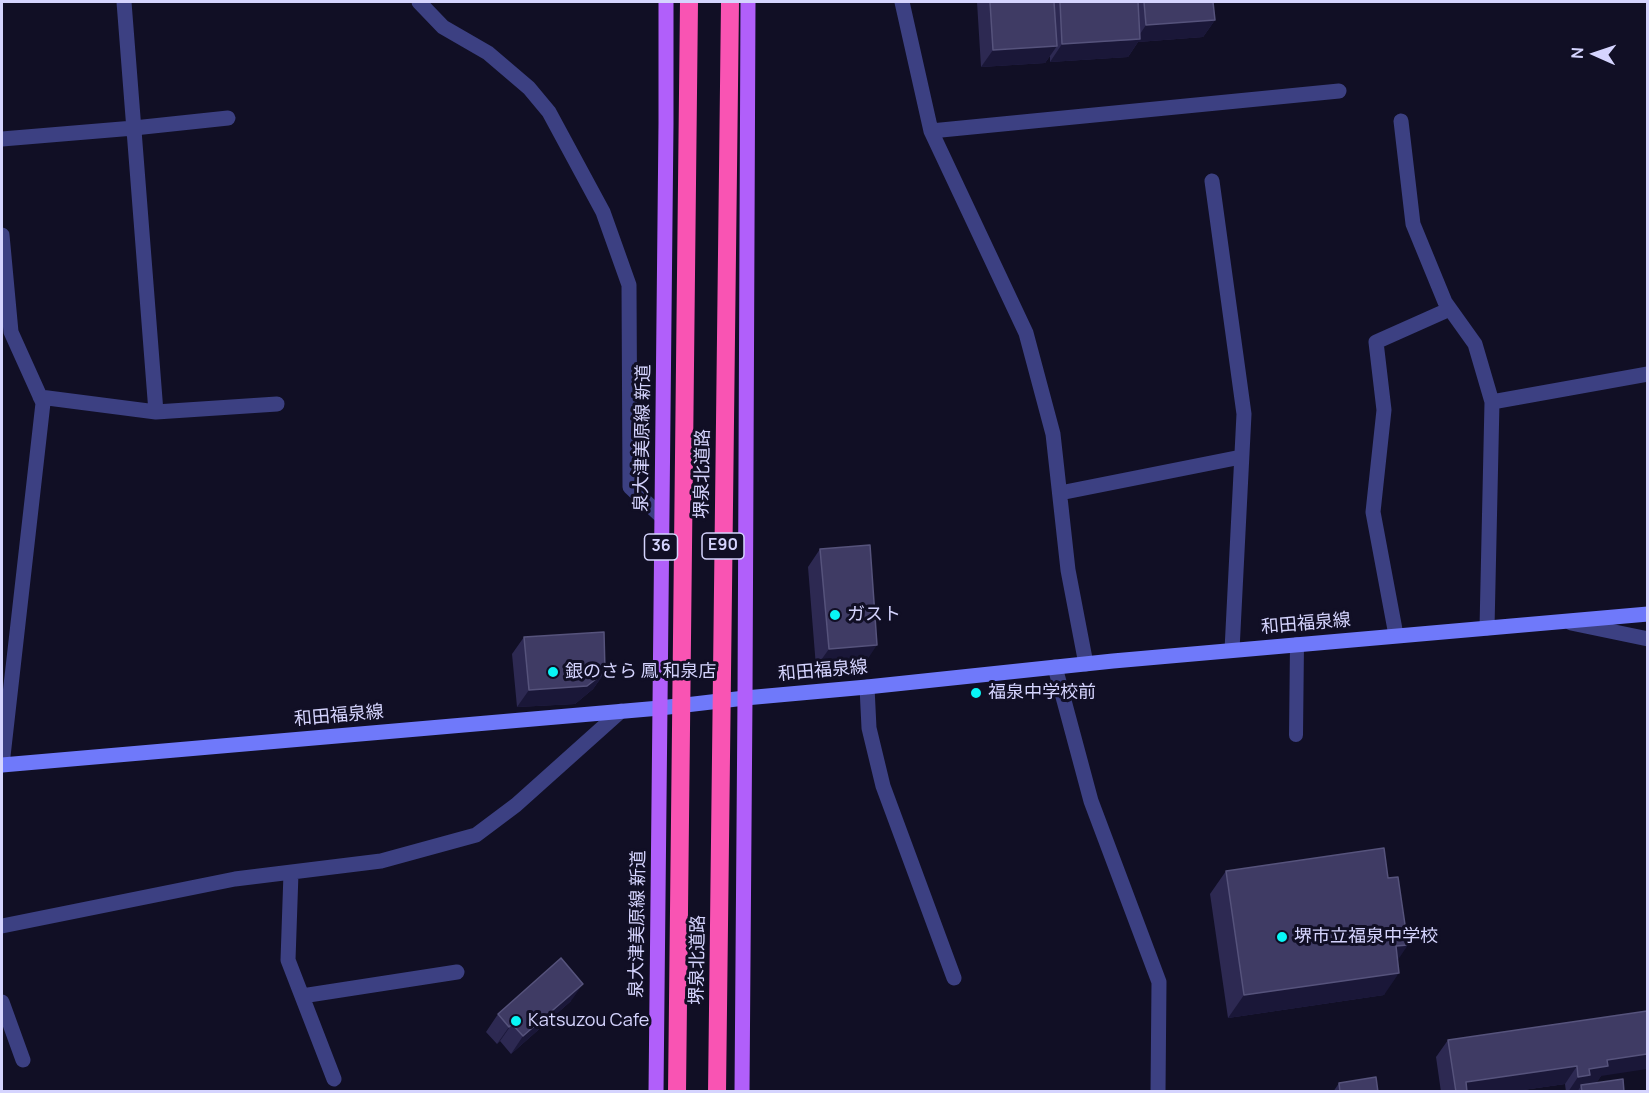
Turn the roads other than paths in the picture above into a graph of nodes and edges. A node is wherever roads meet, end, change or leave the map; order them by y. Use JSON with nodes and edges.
{"nodes":[{"id":1,"x":124,"y":2,"type":"edge"},
{"id":2,"x":419,"y":2,"type":"edge"},
{"id":3,"x":666,"y":2,"type":"edge"},
{"id":4,"x":689,"y":2,"type":"edge"},
{"id":5,"x":730,"y":2,"type":"edge"},
{"id":6,"x":748,"y":2,"type":"edge"},
{"id":7,"x":902,"y":2,"type":"edge"},
{"id":8,"x":1339,"y":91,"type":"dead end"},
{"id":9,"x":228,"y":118,"type":"dead end"},
{"id":10,"x":1401,"y":121,"type":"dead end"},
{"id":11,"x":134,"y":128,"type":"junction"},
{"id":12,"x":931,"y":131,"type":"junction"},
{"id":13,"x":2,"y":139,"type":"edge"},
{"id":14,"x":1212,"y":181,"type":"dead end"},
{"id":15,"x":2,"y":235,"type":"edge"},
{"id":16,"x":1450,"y":309,"type":"junction"},
{"id":17,"x":6,"y":333,"type":"edge"},
{"id":18,"x":1647,"y":374,"type":"edge"},
{"id":19,"x":40,"y":397,"type":"junction"},
{"id":20,"x":1492,"y":402,"type":"junction"},
{"id":21,"x":277,"y":404,"type":"dead end"},
{"id":22,"x":156,"y":412,"type":"junction"},
{"id":23,"x":1241,"y":457,"type":"junction"},
{"id":24,"x":1060,"y":493,"type":"junction"},
{"id":25,"x":661,"y":516,"type":"junction"},
{"id":26,"x":1647,"y":614,"type":"edge"},
{"id":27,"x":1562,"y":621,"type":"junction"},
{"id":28,"x":1486,"y":628,"type":"junction"},
{"id":29,"x":1396,"y":635,"type":"junction"},
{"id":30,"x":1647,"y":639,"type":"edge"},
{"id":31,"x":1296,"y":644,"type":"junction"},
{"id":32,"x":1232,"y":650,"type":"junction"},
{"id":33,"x":1086,"y":664,"type":"junction"},
{"id":34,"x":1055,"y":667,"type":"junction"},
{"id":35,"x":867,"y":687,"type":"junction"},
{"id":36,"x":745,"y":698,"type":"junction"},
{"id":37,"x":660,"y":708,"type":"junction"},
{"id":38,"x":621,"y":711,"type":"junction"},
{"id":39,"x":1296,"y":735,"type":"dead end"},
{"id":40,"x":2,"y":765,"type":"edge"},
{"id":41,"x":291,"y":873,"type":"junction"},
{"id":42,"x":2,"y":926,"type":"edge"},
{"id":43,"x":457,"y":972,"type":"dead end"},
{"id":44,"x":954,"y":978,"type":"dead end"},
{"id":45,"x":302,"y":996,"type":"junction"},
{"id":46,"x":2,"y":1002,"type":"edge"},
{"id":47,"x":23,"y":1060,"type":"dead end"},
{"id":48,"x":334,"y":1079,"type":"dead end"},
{"id":49,"x":656,"y":1092,"type":"edge"},
{"id":50,"x":677,"y":1092,"type":"edge"},
{"id":51,"x":717,"y":1092,"type":"edge"},
{"id":52,"x":742,"y":1092,"type":"edge"},
{"id":53,"x":1158,"y":1092,"type":"edge"}],
"edges":[{"from":1,"to":11,"type":"street"},
{"from":2,"to":25,"type":"street"},
{"from":3,"to":25,"type":"main road","name":"泉大津美原線 新道","number":"36"},
{"from":4,"to":50,"type":"highway","name":"堺泉北道路","number":"E90","bridge":true},
{"from":5,"to":51,"type":"highway","name":"堺泉北道路","number":"E90","bridge":true},
{"from":6,"to":36,"type":"main road"},
{"from":7,"to":12,"type":"street"},
{"from":8,"to":12,"type":"street"},
{"from":9,"to":11,"type":"street"},
{"from":10,"to":16,"type":"street"},
{"from":11,"to":13,"type":"street"},
{"from":11,"to":22,"type":"street"},
{"from":12,"to":24,"type":"street"},
{"from":14,"to":23,"type":"street"},
{"from":15,"to":17,"type":"street"},
{"from":16,"to":20,"type":"street"},
{"from":16,"to":29,"type":"street"},
{"from":17,"to":19,"type":"street"},
{"from":18,"to":20,"type":"street"},
{"from":19,"to":22,"type":"street"},
{"from":19,"to":40,"type":"street"},
{"from":20,"to":28,"type":"street"},
{"from":21,"to":22,"type":"street"},
{"from":23,"to":24,"type":"street"},
{"from":23,"to":32,"type":"street"},
{"from":24,"to":33,"type":"street"},
{"from":25,"to":37,"type":"main road","name":"泉大津美原線 新道","number":"36"},
{"from":26,"to":27,"type":"main road","name":"和田福泉線"},
{"from":27,"to":28,"type":"main road","name":"和田福泉線"},
{"from":27,"to":30,"type":"street"},
{"from":28,"to":29,"type":"main road","name":"和田福泉線"},
{"from":29,"to":31,"type":"main road","name":"和田福泉線"},
{"from":31,"to":32,"type":"main road","name":"和田福泉線"},
{"from":31,"to":39,"type":"lane"},
{"from":32,"to":33,"type":"main road","name":"和田福泉線"},
{"from":33,"to":34,"type":"main road","name":"和田福泉線"},
{"from":34,"to":35,"type":"main road","name":"和田福泉線"},
{"from":34,"to":53,"type":"street"},
{"from":35,"to":36,"type":"main road","name":"和田福泉線"},
{"from":35,"to":44,"type":"street"},
{"from":36,"to":37,"type":"main road","name":"和田福泉線"},
{"from":36,"to":52,"type":"main road"},
{"from":37,"to":38,"type":"main road","name":"和田福泉線"},
{"from":37,"to":49,"type":"main road","name":"泉大津美原線 新道","number":"36"},
{"from":38,"to":40,"type":"main road","name":"和田福泉線"},
{"from":38,"to":41,"type":"street"},
{"from":41,"to":42,"type":"street"},
{"from":41,"to":45,"type":"street"},
{"from":43,"to":45,"type":"street"},
{"from":45,"to":48,"type":"street"},
{"from":46,"to":47,"type":"street"}]}
